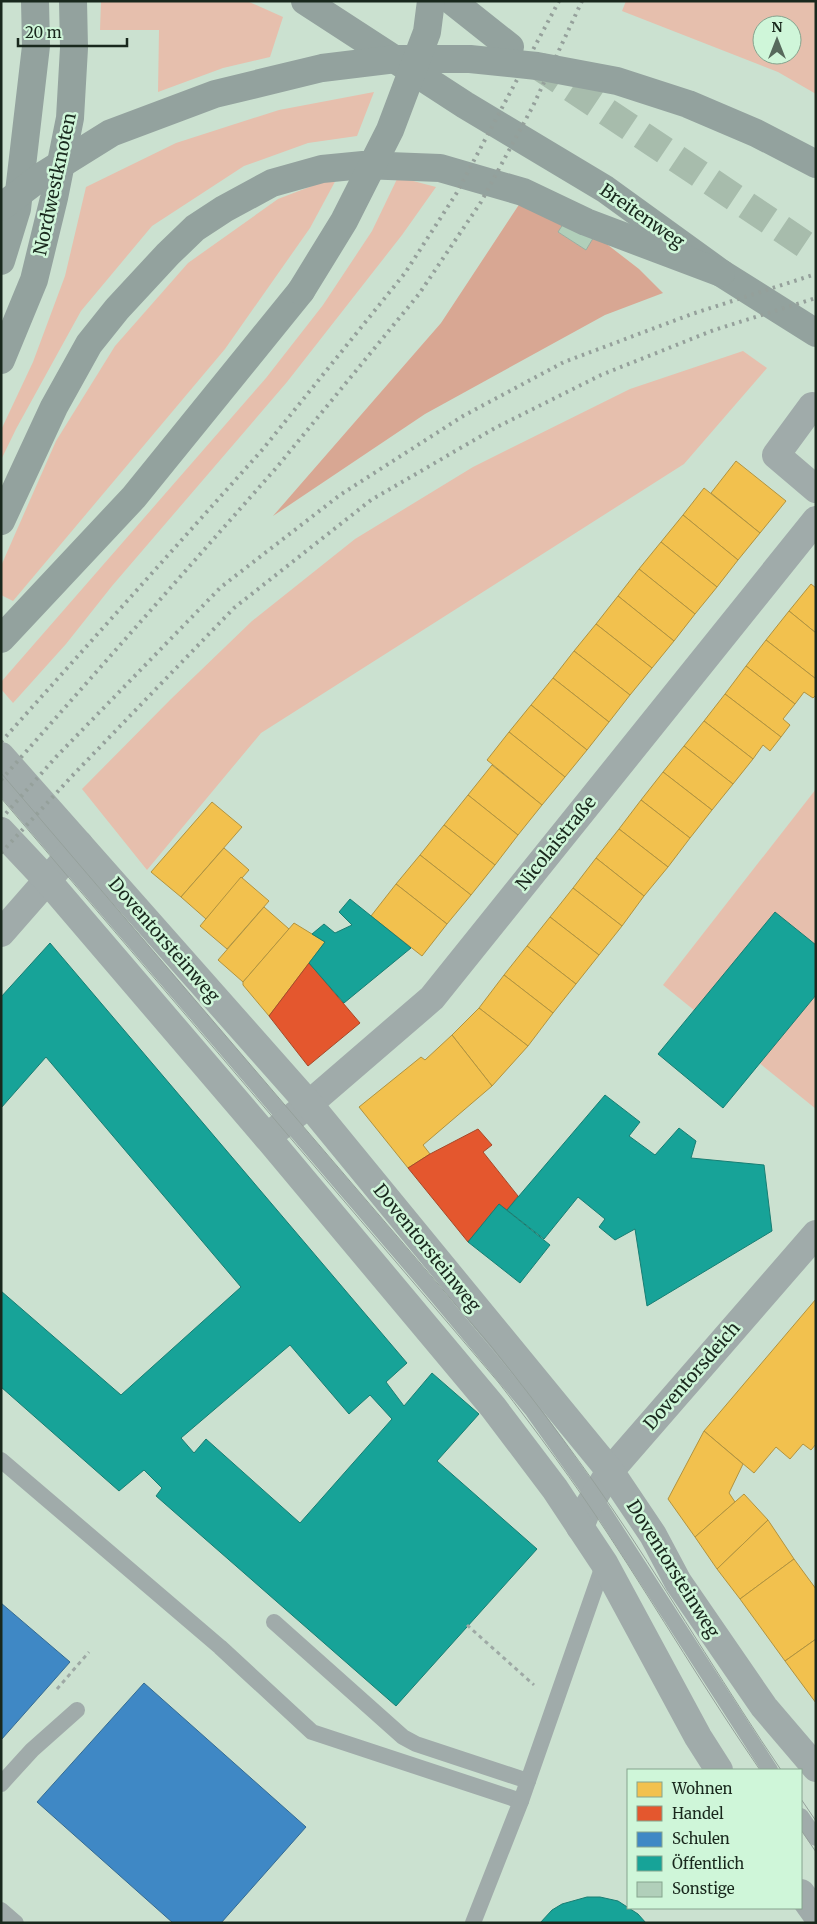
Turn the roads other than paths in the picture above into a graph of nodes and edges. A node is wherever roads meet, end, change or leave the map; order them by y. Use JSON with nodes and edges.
{"nodes":[{"id":1,"x":305,"y":1,"type":"edge"},
{"id":2,"x":431,"y":1,"type":"edge"},
{"id":3,"x":452,"y":1,"type":"edge"},
{"id":4,"x":36,"y":11,"type":"edge"},
{"id":5,"x":74,"y":11,"type":"edge"},
{"id":6,"x":505,"y":44,"type":"dead end"},
{"id":7,"x":816,"y":164,"type":"edge"},
{"id":8,"x":1,"y":207,"type":"edge"},
{"id":9,"x":1,"y":260,"type":"edge"},
{"id":10,"x":721,"y":273,"type":"junction"},
{"id":11,"x":816,"y":332,"type":"edge"},
{"id":12,"x":1,"y":360,"type":"edge"},
{"id":13,"x":816,"y":409,"type":"edge"},
{"id":14,"x":816,"y":489,"type":"edge"},
{"id":15,"x":816,"y":520,"type":"edge"},
{"id":16,"x":1,"y":521,"type":"edge"},
{"id":17,"x":1,"y":639,"type":"edge"},
{"id":18,"x":1,"y":756,"type":"edge"},
{"id":19,"x":1,"y":785,"type":"edge"},
{"id":20,"x":1,"y":831,"type":"edge"},
{"id":21,"x":72,"y":852,"type":"junction"},
{"id":22,"x":47,"y":880,"type":"junction"},
{"id":23,"x":1,"y":933,"type":"edge"},
{"id":24,"x":309,"y":1104,"type":"junction"},
{"id":25,"x":277,"y":1129,"type":"junction"},
{"id":26,"x":816,"y":1234,"type":"edge"},
{"id":27,"x":1,"y":1460,"type":"edge"},
{"id":28,"x":610,"y":1471,"type":"junction"},
{"id":29,"x":594,"y":1497,"type":"junction"},
{"id":30,"x":580,"y":1527,"type":"junction"},
{"id":31,"x":604,"y":1563,"type":"junction"},
{"id":32,"x":274,"y":1622,"type":"dead end"},
{"id":33,"x":77,"y":1710,"type":"dead end"},
{"id":34,"x":816,"y":1768,"type":"edge"},
{"id":35,"x":718,"y":1769,"type":"edge"},
{"id":36,"x":769,"y":1769,"type":"edge"},
{"id":37,"x":528,"y":1781,"type":"junction"},
{"id":38,"x":1,"y":1784,"type":"edge"},
{"id":39,"x":521,"y":1801,"type":"junction"},
{"id":40,"x":802,"y":1817,"type":"edge"},
{"id":41,"x":816,"y":1838,"type":"edge"},
{"id":42,"x":802,"y":1894,"type":"edge"},
{"id":43,"x":1,"y":1910,"type":"edge"},
{"id":44,"x":816,"y":1914,"type":"edge"},
{"id":45,"x":16,"y":1923,"type":"edge"},
{"id":46,"x":473,"y":1923,"type":"edge"}],
"edges":[{"from":1,"to":10,"type":"highway","name":"Breitenweg"},
{"from":2,"to":17,"type":"highway","bridge":true},
{"from":3,"to":6,"type":"highway"},
{"from":4,"to":9,"type":"highway","name":"Nordwestknoten"},
{"from":5,"to":12,"type":"highway","name":"Nordwestknoten"},
{"from":7,"to":8,"type":"highway","bridge":true},
{"from":10,"to":11,"type":"highway","name":"Breitenweg"},
{"from":10,"to":16,"type":"highway"},
{"from":13,"to":14,"type":"street"},
{"from":15,"to":24,"type":"street","name":"Nicolaistraße"},
{"from":18,"to":21,"type":"street","name":"Doventorsteinweg"},
{"from":19,"to":21,"type":"lane"},
{"from":20,"to":22,"type":"street"},
{"from":21,"to":22,"type":"street"},
{"from":21,"to":24,"type":"street","name":"Doventorsteinweg"},
{"from":21,"to":25,"type":"lane"},
{"from":22,"to":23,"type":"street"},
{"from":22,"to":25,"type":"street"},
{"from":24,"to":25,"type":"street","name":"Nicolaistraße"},
{"from":24,"to":28,"type":"street","name":"Doventorsteinweg"},
{"from":25,"to":29,"type":"lane"},
{"from":25,"to":30,"type":"street"},
{"from":26,"to":28,"type":"street","name":"Doventorsdeich"},
{"from":27,"to":39,"type":"lane"},
{"from":28,"to":29,"type":"street","name":"Doventorsdeich"},
{"from":28,"to":34,"type":"street","name":"Doventorsteinweg"},
{"from":29,"to":30,"type":"street","name":"Doventorsdeich"},
{"from":29,"to":36,"type":"lane"},
{"from":30,"to":31,"type":"street"},
{"from":31,"to":35,"type":"street"},
{"from":31,"to":37,"type":"lane"},
{"from":32,"to":37,"type":"lane"},
{"from":33,"to":38,"type":"lane"},
{"from":37,"to":39,"type":"lane"},
{"from":39,"to":46,"type":"lane"},
{"from":40,"to":41,"type":"lane"},
{"from":42,"to":44,"type":"street"},
{"from":43,"to":45,"type":"lane"}]}
